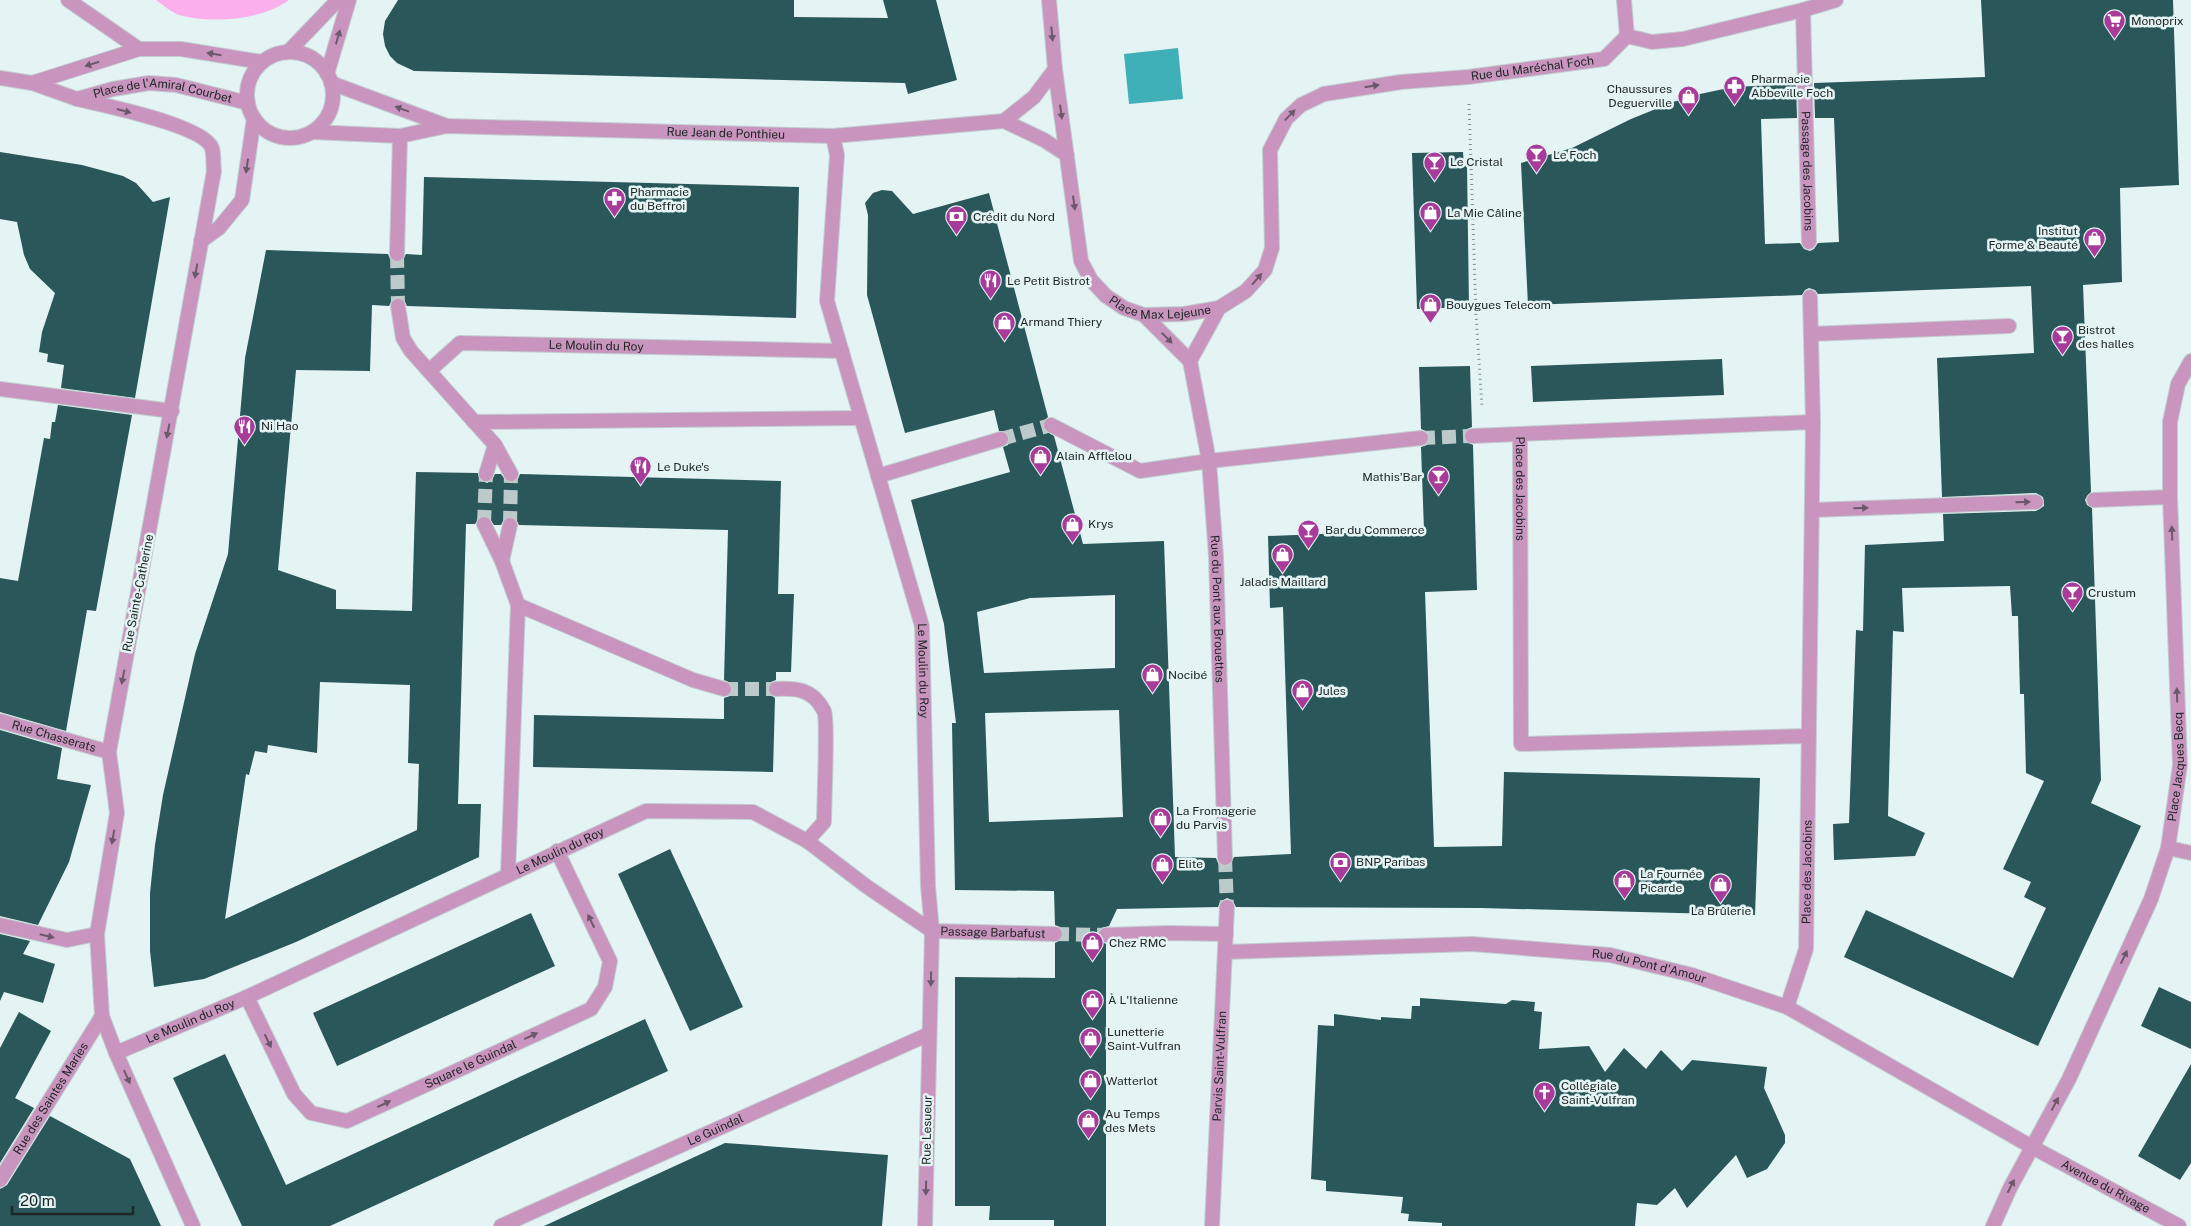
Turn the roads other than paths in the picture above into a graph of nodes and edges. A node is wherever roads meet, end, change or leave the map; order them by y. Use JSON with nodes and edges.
{"nodes":[{"id":1,"x":68,"y":0,"type":"edge"},
{"id":2,"x":338,"y":0,"type":"edge"},
{"id":3,"x":349,"y":0,"type":"edge"},
{"id":4,"x":1049,"y":0,"type":"edge"},
{"id":5,"x":1624,"y":0,"type":"edge"},
{"id":6,"x":1836,"y":0,"type":"edge"},
{"id":7,"x":1804,"y":10,"type":"junction"},
{"id":8,"x":1627,"y":36,"type":"junction"},
{"id":9,"x":139,"y":49,"type":"junction"},
{"id":10,"x":288,"y":52,"type":"junction"},
{"id":11,"x":262,"y":62,"type":"junction"},
{"id":12,"x":1055,"y":69,"type":"junction"},
{"id":13,"x":0,"y":78,"type":"edge"},
{"id":14,"x":330,"y":79,"type":"junction"},
{"id":15,"x":32,"y":83,"type":"junction"},
{"id":16,"x":77,"y":99,"type":"junction"},
{"id":17,"x":248,"y":103,"type":"junction"},
{"id":18,"x":254,"y":118,"type":"junction"},
{"id":19,"x":1004,"y":122,"type":"junction"},
{"id":20,"x":448,"y":126,"type":"junction"},
{"id":21,"x":312,"y":132,"type":"junction"},
{"id":22,"x":400,"y":136,"type":"junction"},
{"id":23,"x":834,"y":136,"type":"junction"},
{"id":24,"x":1270,"y":150,"type":"joint"},
{"id":25,"x":1067,"y":155,"type":"junction"},
{"id":26,"x":214,"y":172,"type":"joint"},
{"id":27,"x":201,"y":241,"type":"junction"},
{"id":28,"x":1809,"y":242,"type":"dead end"},
{"id":29,"x":397,"y":254,"type":"tunnel mouth"},
{"id":30,"x":1810,"y":296,"type":"dead end"},
{"id":31,"x":398,"y":306,"type":"tunnel mouth"},
{"id":32,"x":1219,"y":308,"type":"junction"},
{"id":33,"x":1144,"y":315,"type":"junction"},
{"id":34,"x":2009,"y":326,"type":"dead end"},
{"id":35,"x":1811,"y":334,"type":"junction"},
{"id":36,"x":842,"y":351,"type":"junction"},
{"id":37,"x":1190,"y":361,"type":"junction"},
{"id":38,"x":2191,"y":361,"type":"edge"},
{"id":39,"x":429,"y":371,"type":"junction"},
{"id":40,"x":0,"y":389,"type":"edge"},
{"id":41,"x":172,"y":411,"type":"junction"},
{"id":42,"x":861,"y":418,"type":"junction"},
{"id":43,"x":474,"y":422,"type":"junction"},
{"id":44,"x":1813,"y":422,"type":"junction"},
{"id":45,"x":1051,"y":425,"type":"tunnel mouth"},
{"id":46,"x":1520,"y":434,"type":"junction"},
{"id":47,"x":1478,"y":436,"type":"tunnel mouth"},
{"id":48,"x":1421,"y":438,"type":"tunnel mouth"},
{"id":49,"x":1001,"y":440,"type":"tunnel mouth"},
{"id":50,"x":495,"y":445,"type":"junction"},
{"id":51,"x":1209,"y":461,"type":"junction"},
{"id":52,"x":486,"y":474,"type":"tunnel mouth"},
{"id":53,"x":511,"y":474,"type":"tunnel mouth"},
{"id":54,"x":878,"y":476,"type":"junction"},
{"id":55,"x":2170,"y":497,"type":"junction"},
{"id":56,"x":2094,"y":500,"type":"dead end"},
{"id":57,"x":2036,"y":502,"type":"dead end"},
{"id":58,"x":1812,"y":510,"type":"junction"},
{"id":59,"x":484,"y":524,"type":"tunnel mouth"},
{"id":60,"x":510,"y":525,"type":"tunnel mouth"},
{"id":61,"x":502,"y":560,"type":"junction"},
{"id":62,"x":518,"y":605,"type":"junction"},
{"id":63,"x":724,"y":688,"type":"tunnel mouth"},
{"id":64,"x":776,"y":689,"type":"tunnel mouth"},
{"id":65,"x":0,"y":721,"type":"edge"},
{"id":66,"x":1809,"y":736,"type":"junction"},
{"id":67,"x":109,"y":752,"type":"junction"},
{"id":68,"x":807,"y":842,"type":"junction"},
{"id":69,"x":2168,"y":848,"type":"junction"},
{"id":70,"x":558,"y":851,"type":"junction"},
{"id":71,"x":2191,"y":853,"type":"edge"},
{"id":72,"x":1225,"y":858,"type":"tunnel mouth"},
{"id":73,"x":508,"y":875,"type":"junction"},
{"id":74,"x":1227,"y":907,"type":"tunnel mouth"},
{"id":75,"x":0,"y":925,"type":"edge"},
{"id":76,"x":932,"y":931,"type":"junction"},
{"id":77,"x":97,"y":934,"type":"junction"},
{"id":78,"x":1055,"y":934,"type":"tunnel mouth"},
{"id":79,"x":1226,"y":934,"type":"junction"},
{"id":80,"x":1106,"y":935,"type":"tunnel mouth"},
{"id":81,"x":1225,"y":952,"type":"junction"},
{"id":82,"x":247,"y":997,"type":"junction"},
{"id":83,"x":1787,"y":1007,"type":"junction"},
{"id":84,"x":102,"y":1016,"type":"junction"},
{"id":85,"x":929,"y":1034,"type":"junction"},
{"id":86,"x":116,"y":1053,"type":"junction"},
{"id":87,"x":2032,"y":1147,"type":"junction"},
{"id":88,"x":0,"y":1180,"type":"edge"},
{"id":89,"x":193,"y":1226,"type":"edge"},
{"id":90,"x":501,"y":1226,"type":"edge"},
{"id":91,"x":925,"y":1226,"type":"edge"},
{"id":92,"x":1212,"y":1226,"type":"edge"},
{"id":93,"x":1993,"y":1226,"type":"edge"},
{"id":94,"x":2179,"y":1226,"type":"edge"}],
"edges":[{"from":1,"to":9,"type":"street"},
{"from":2,"to":10,"type":"street"},
{"from":14,"to":3,"type":"street","one_way":true},
{"from":4,"to":12,"type":"street","name":"Place Max Lejeune","one_way":true},
{"from":5,"to":8,"type":"street"},
{"from":6,"to":7,"type":"street"},
{"from":7,"to":8,"type":"street"},
{"from":7,"to":28,"type":"street","name":"Passage des Jacobins"},
{"from":24,"to":8,"type":"street","name":"Rue du Maréchal Foch","one_way":true},
{"from":11,"to":9,"type":"street","name":"Place de l'Amiral Courbet","one_way":true},
{"from":9,"to":15,"type":"street","name":"Place de l'Amiral Courbet","one_way":true},
{"from":10,"to":11,"type":"street"},
{"from":10,"to":14,"type":"street"},
{"from":11,"to":17,"type":"street"},
{"from":12,"to":19,"type":"street"},
{"from":12,"to":25,"type":"street","name":"Place Max Lejeune","one_way":true},
{"from":13,"to":15,"type":"street","name":"Place de l'Amiral Courbet"},
{"from":20,"to":14,"type":"street","name":"Rue Jean de Ponthieu","one_way":true},
{"from":14,"to":21,"type":"street"},
{"from":15,"to":16,"type":"street","name":"Place de l'Amiral Courbet"},
{"from":16,"to":17,"type":"street","name":"Place de l'Amiral Courbet"},
{"from":16,"to":26,"type":"street","name":"Place de l'Amiral Courbet","one_way":true},
{"from":17,"to":18,"type":"street"},
{"from":18,"to":21,"type":"street"},
{"from":18,"to":27,"type":"street","one_way":true},
{"from":19,"to":23,"type":"street","name":"Rue Jean de Ponthieu"},
{"from":19,"to":25,"type":"street","name":"Rue Jean de Ponthieu"},
{"from":20,"to":22,"type":"street","name":"Rue Jean de Ponthieu"},
{"from":20,"to":23,"type":"street","name":"Rue Jean de Ponthieu"},
{"from":21,"to":22,"type":"street","name":"Rue Jean de Ponthieu"},
{"from":22,"to":29,"type":"street"},
{"from":23,"to":36,"type":"street","name":"Le Moulin du Roy"},
{"from":32,"to":24,"type":"street","name":"Place Max Lejeune","one_way":true},
{"from":25,"to":33,"type":"street","name":"Place Max Lejeune","one_way":true},
{"from":26,"to":27,"type":"street","name":"Rue Sainte-Catherine"},
{"from":27,"to":41,"type":"street","name":"Rue Sainte-Catherine","one_way":true},
{"from":30,"to":35,"type":"street"},
{"from":31,"to":39,"type":"street"},
{"from":32,"to":33,"type":"street","name":"Place Max Lejeune"},
{"from":32,"to":37,"type":"street"},
{"from":33,"to":37,"type":"street","one_way":true},
{"from":34,"to":35,"type":"street"},
{"from":35,"to":44,"type":"street"},
{"from":36,"to":39,"type":"street","name":"Le Moulin du Roy"},
{"from":36,"to":42,"type":"street","name":"Le Moulin du Roy"},
{"from":37,"to":51,"type":"street","name":"Rue du Pont aux Brouettes"},
{"from":38,"to":55,"type":"street","name":"Place Jacques Becq"},
{"from":39,"to":43,"type":"street"},
{"from":40,"to":41,"type":"street"},
{"from":41,"to":67,"type":"street","name":"Rue Sainte-Catherine","one_way":true},
{"from":42,"to":43,"type":"street"},
{"from":42,"to":54,"type":"street","name":"Le Moulin du Roy"},
{"from":43,"to":50,"type":"street"},
{"from":44,"to":46,"type":"street","name":"Place des Jacobins"},
{"from":44,"to":58,"type":"street","name":"Place des Jacobins"},
{"from":45,"to":51,"type":"street"},
{"from":46,"to":47,"type":"street"},
{"from":46,"to":66,"type":"street","name":"Place des Jacobins"},
{"from":48,"to":51,"type":"street"},
{"from":49,"to":54,"type":"street"},
{"from":50,"to":52,"type":"street"},
{"from":50,"to":53,"type":"street"},
{"from":51,"to":72,"type":"street","name":"Rue du Pont aux Brouettes"},
{"from":54,"to":76,"type":"street","name":"Le Moulin du Roy"},
{"from":55,"to":56,"type":"street"},
{"from":69,"to":55,"type":"street","name":"Place Jacques Becq","one_way":true},
{"from":58,"to":57,"type":"street","one_way":true},
{"from":58,"to":66,"type":"street","name":"Place des Jacobins"},
{"from":59,"to":61,"type":"street","name":"Le Moulin du Roy"},
{"from":60,"to":61,"type":"street"},
{"from":61,"to":62,"type":"street","name":"Le Moulin du Roy"},
{"from":62,"to":63,"type":"street"},
{"from":62,"to":73,"type":"street","name":"Le Moulin du Roy"},
{"from":64,"to":68,"type":"street"},
{"from":65,"to":67,"type":"street","name":"Rue Chasserats"},
{"from":66,"to":83,"type":"street","name":"Place des Jacobins"},
{"from":67,"to":77,"type":"street","name":"Rue Sainte-Catherine","one_way":true},
{"from":68,"to":70,"type":"street","name":"Le Moulin du Roy"},
{"from":68,"to":76,"type":"street","name":"Le Moulin du Roy"},
{"from":69,"to":71,"type":"street"},
{"from":87,"to":69,"type":"street","name":"Place Jacques Becq","one_way":true},
{"from":70,"to":73,"type":"street","name":"Le Moulin du Roy"},
{"from":82,"to":70,"type":"street","name":"Square le Guindal","one_way":true},
{"from":73,"to":82,"type":"street","name":"Le Moulin du Roy"},
{"from":74,"to":79,"type":"street","name":"Parvis Saint-Vulfran"},
{"from":75,"to":77,"type":"street","one_way":true},
{"from":76,"to":78,"type":"street","name":"Passage Barbafust"},
{"from":76,"to":85,"type":"street","name":"Le Moulin du Roy","one_way":true},
{"from":77,"to":84,"type":"street","name":"Rue Sainte-Catherine"},
{"from":79,"to":80,"type":"street"},
{"from":79,"to":81,"type":"street","name":"Parvis Saint-Vulfran"},
{"from":81,"to":83,"type":"street","name":"Rue du Pont d'Amour"},
{"from":81,"to":92,"type":"street","name":"Parvis Saint-Vulfran"},
{"from":82,"to":86,"type":"street","name":"Le Moulin du Roy"},
{"from":83,"to":87,"type":"street","name":"Rue du Pont d'Amour"},
{"from":84,"to":86,"type":"street","name":"Rue Sainte-Catherine"},
{"from":84,"to":88,"type":"street","name":"Rue des Saintes Maries"},
{"from":85,"to":90,"type":"street","name":"Le Guindal"},
{"from":85,"to":91,"type":"street","name":"Rue Lesueur","one_way":true},
{"from":86,"to":89,"type":"street","name":"Rue Sainte-Catherine","one_way":true},
{"from":93,"to":87,"type":"street","name":"Place Jacques Becq","one_way":true},
{"from":87,"to":94,"type":"street","name":"Avenue du Rivage"}]}
